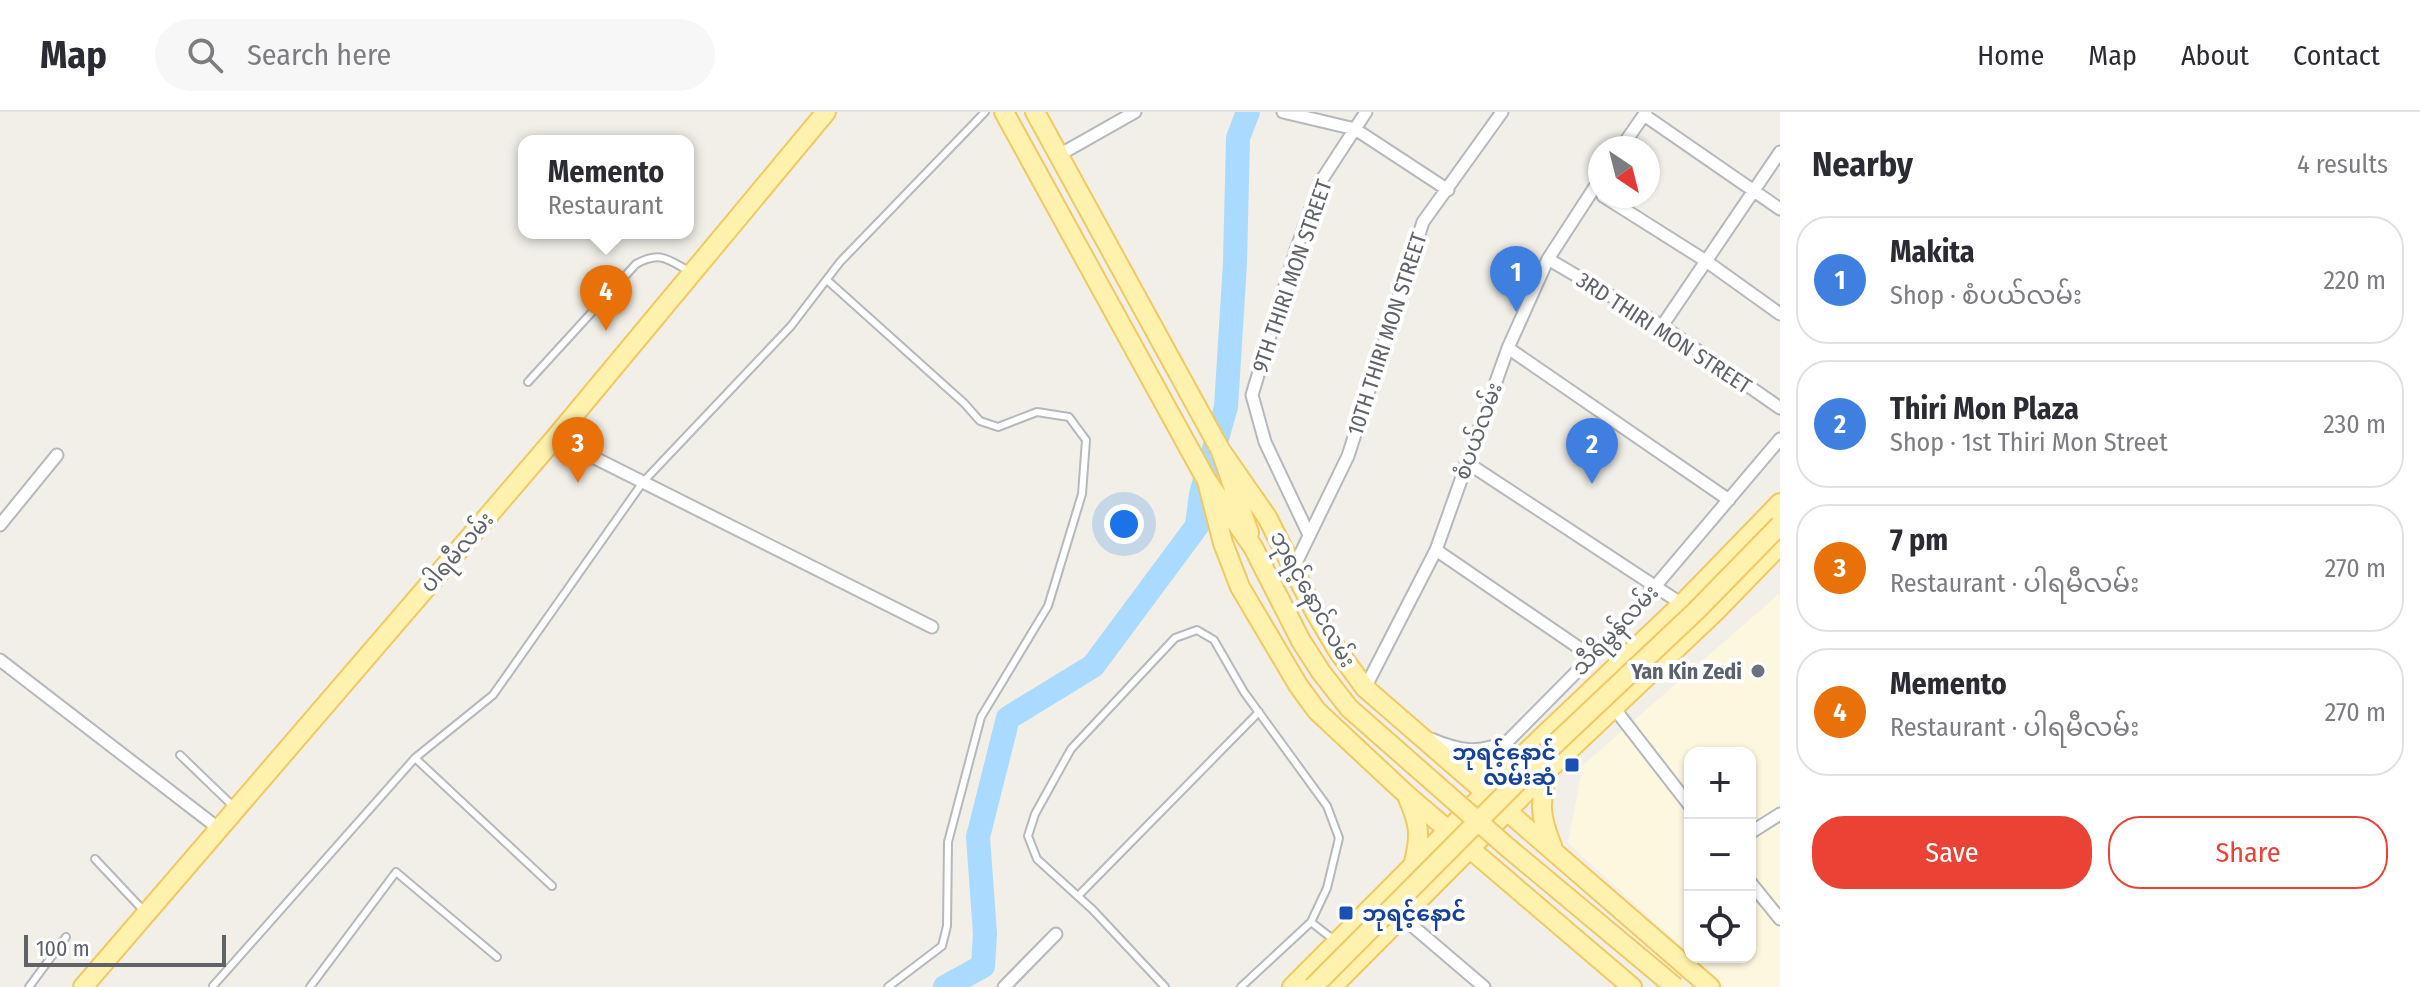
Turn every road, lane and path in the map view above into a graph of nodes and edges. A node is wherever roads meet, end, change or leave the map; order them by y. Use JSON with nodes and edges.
{"nodes":[{"id":1,"x":826,"y":112,"type":"edge"},
{"id":2,"x":985,"y":112,"type":"edge"},
{"id":3,"x":1004,"y":112,"type":"edge"},
{"id":4,"x":1035,"y":112,"type":"edge"},
{"id":5,"x":1135,"y":112,"type":"edge"},
{"id":6,"x":1283,"y":112,"type":"edge"},
{"id":7,"x":1366,"y":112,"type":"edge"},
{"id":8,"x":1502,"y":112,"type":"edge"},
{"id":9,"x":1645,"y":114,"type":"edge"},
{"id":10,"x":1355,"y":129,"type":"junction"},
{"id":11,"x":1629,"y":136,"type":"edge"},
{"id":12,"x":1780,"y":152,"type":"edge"},
{"id":13,"x":1059,"y":155,"type":"junction"},
{"id":14,"x":1448,"y":190,"type":"junction"},
{"id":15,"x":1753,"y":190,"type":"junction"},
{"id":16,"x":1588,"y":206,"type":"edge"},
{"id":17,"x":1622,"y":208,"type":"edge"},
{"id":18,"x":1780,"y":209,"type":"edge"},
{"id":19,"x":1548,"y":259,"type":"junction"},
{"id":20,"x":1706,"y":261,"type":"junction"},
{"id":21,"x":693,"y":272,"type":"junction"},
{"id":22,"x":827,"y":280,"type":"junction"},
{"id":23,"x":1780,"y":314,"type":"edge"},
{"id":24,"x":1662,"y":326,"type":"junction"},
{"id":25,"x":1508,"y":348,"type":"junction"},
{"id":26,"x":528,"y":382,"type":"dead end"},
{"id":27,"x":1780,"y":408,"type":"edge"},
{"id":28,"x":555,"y":438,"type":"junction"},
{"id":29,"x":1780,"y":439,"type":"edge"},
{"id":30,"x":1221,"y":451,"type":"junction"},
{"id":31,"x":57,"y":455,"type":"dead end"},
{"id":32,"x":1466,"y":462,"type":"junction"},
{"id":33,"x":1207,"y":481,"type":"junction"},
{"id":34,"x":643,"y":482,"type":"junction"},
{"id":35,"x":1729,"y":500,"type":"junction"},
{"id":36,"x":1780,"y":503,"type":"edge"},
{"id":37,"x":0,"y":525,"type":"edge"},
{"id":38,"x":1780,"y":525,"type":"edge"},
{"id":39,"x":1309,"y":535,"type":"junction"},
{"id":40,"x":1780,"y":545,"type":"edge"},
{"id":41,"x":1253,"y":547,"type":"junction"},
{"id":42,"x":1436,"y":550,"type":"junction"},
{"id":43,"x":1293,"y":569,"type":"junction"},
{"id":44,"x":1655,"y":587,"type":"junction"},
{"id":45,"x":1682,"y":604,"type":"junction"},
{"id":46,"x":932,"y":627,"type":"dead end"},
{"id":47,"x":1591,"y":656,"type":"junction"},
{"id":48,"x":0,"y":660,"type":"edge"},
{"id":49,"x":1365,"y":688,"type":"junction"},
{"id":50,"x":1614,"y":708,"type":"junction"},
{"id":51,"x":1259,"y":712,"type":"junction"},
{"id":52,"x":1415,"y":732,"type":"junction"},
{"id":53,"x":1442,"y":754,"type":"junction"},
{"id":54,"x":180,"y":755,"type":"dead end"},
{"id":55,"x":415,"y":758,"type":"junction"},
{"id":56,"x":1520,"y":758,"type":"junction"},
{"id":57,"x":1547,"y":771,"type":"junction"},
{"id":58,"x":1485,"y":792,"type":"junction"},
{"id":59,"x":1407,"y":795,"type":"junction"},
{"id":60,"x":1684,"y":798,"type":"edge"},
{"id":61,"x":235,"y":808,"type":"junction"},
{"id":62,"x":1507,"y":811,"type":"junction"},
{"id":63,"x":1780,"y":814,"type":"edge"},
{"id":64,"x":218,"y":828,"type":"junction"},
{"id":65,"x":1756,"y":829,"type":"edge"},
{"id":66,"x":1447,"y":830,"type":"junction"},
{"id":67,"x":1469,"y":849,"type":"junction"},
{"id":68,"x":1553,"y":849,"type":"junction"},
{"id":69,"x":95,"y":859,"type":"dead end"},
{"id":70,"x":1414,"y":864,"type":"junction"},
{"id":71,"x":552,"y":886,"type":"dead end"},
{"id":72,"x":1756,"y":889,"type":"edge"},
{"id":73,"x":1078,"y":896,"type":"junction"},
{"id":74,"x":146,"y":913,"type":"junction"},
{"id":75,"x":1402,"y":917,"type":"junction"},
{"id":76,"x":1780,"y":919,"type":"edge"},
{"id":77,"x":1311,"y":922,"type":"junction"},
{"id":78,"x":1056,"y":934,"type":"dead end"},
{"id":79,"x":66,"y":937,"type":"dead end"},
{"id":80,"x":1337,"y":942,"type":"junction"},
{"id":81,"x":497,"y":957,"type":"dead end"},
{"id":82,"x":1338,"y":985,"type":"edge"},
{"id":83,"x":1627,"y":985,"type":"edge"},
{"id":84,"x":29,"y":987,"type":"edge"},
{"id":85,"x":83,"y":987,"type":"edge"},
{"id":86,"x":213,"y":987,"type":"edge"},
{"id":87,"x":310,"y":987,"type":"edge"},
{"id":88,"x":888,"y":987,"type":"edge"},
{"id":89,"x":1004,"y":987,"type":"edge"},
{"id":90,"x":1165,"y":987,"type":"edge"},
{"id":91,"x":1241,"y":987,"type":"edge"},
{"id":92,"x":1292,"y":987,"type":"edge"},
{"id":93,"x":1313,"y":987,"type":"edge"},
{"id":94,"x":1484,"y":987,"type":"edge"},
{"id":95,"x":1675,"y":987,"type":"edge"},
{"id":96,"x":1710,"y":987,"type":"edge"}],
"edges":[{"from":1,"to":21,"type":"main road","name":"ပါရမီလမ်း"},
{"from":2,"to":22,"type":"lane"},
{"from":3,"to":33,"type":"main road","name":"ဘုရင့်နောင်လမ်း"},
{"from":4,"to":13,"type":"main road","name":"ဘုရင့်နောင်လမ်း"},
{"from":5,"to":13,"type":"street"},
{"from":6,"to":10,"type":"street"},
{"from":7,"to":10,"type":"street","name":"9TH THIRI MON STREET"},
{"from":8,"to":14,"type":"street","name":"10TH THIRI MON STREET"},
{"from":9,"to":11,"type":"street"},
{"from":9,"to":15,"type":"street"},
{"from":10,"to":14,"type":"street"},
{"from":10,"to":39,"type":"street","name":"9TH THIRI MON STREET"},
{"from":12,"to":15,"type":"street"},
{"from":13,"to":30,"type":"main road","name":"ဘုရင့်နောင်လမ်း"},
{"from":14,"to":39,"type":"street","name":"10TH THIRI MON STREET"},
{"from":15,"to":18,"type":"street"},
{"from":15,"to":20,"type":"street"},
{"from":16,"to":19,"type":"street","name":"စံပယ်လမ်း"},
{"from":17,"to":20,"type":"street"},
{"from":19,"to":24,"type":"street","name":"3RD THIRI MON STREET"},
{"from":19,"to":25,"type":"street","name":"စံပယ်လမ်း"},
{"from":20,"to":23,"type":"street"},
{"from":20,"to":24,"type":"street"},
{"from":21,"to":26,"type":"lane"},
{"from":21,"to":28,"type":"main road","name":"ပါရမီလမ်း"},
{"from":22,"to":34,"type":"lane"},
{"from":22,"to":88,"type":"lane"},
{"from":24,"to":27,"type":"street","name":"3RD THIRI MON STREET"},
{"from":25,"to":32,"type":"street","name":"စံပယ်လမ်း"},
{"from":25,"to":35,"type":"street"},
{"from":28,"to":34,"type":"street"},
{"from":28,"to":61,"type":"main road","name":"ပါရမီလမ်း"},
{"from":29,"to":35,"type":"street","name":"သီရိမွန်လမ်း"},
{"from":30,"to":41,"type":"main road","name":"ဘုရင့်နောင်လမ်း"},
{"from":30,"to":43,"type":"main road","name":"ဘုရင့်နောင်လမ်း"},
{"from":31,"to":37,"type":"street"},
{"from":32,"to":42,"type":"street","name":"စံပယ်လမ်း"},
{"from":32,"to":44,"type":"street"},
{"from":33,"to":41,"type":"main road","name":"ဘုရင့်နောင်လမ်း"},
{"from":33,"to":59,"type":"main road","name":"ဘုရင့်နောင်လမ်း"},
{"from":34,"to":46,"type":"street"},
{"from":34,"to":55,"type":"lane"},
{"from":35,"to":44,"type":"street","name":"သီရိမွန်လမ်း"},
{"from":36,"to":45,"type":"main road"},
{"from":38,"to":93,"type":"main road","bridge":true},
{"from":39,"to":43,"type":"street","name":"10TH THIRI MON STREET"},
{"from":40,"to":50,"type":"main road"},
{"from":41,"to":95,"type":"main road","name":"ဘုရင့်နောင်လမ်း","bridge":true},
{"from":42,"to":47,"type":"street"},
{"from":42,"to":49,"type":"street","name":"စံပယ်လမ်း"},
{"from":43,"to":49,"type":"main road","name":"ဘုရင့်နောင်လမ်း"},
{"from":44,"to":45,"type":"street"},
{"from":44,"to":47,"type":"street","name":"သီရိမွန်လမ်း"},
{"from":45,"to":56,"type":"main road"},
{"from":47,"to":52,"type":"street","name":"သီရိမွန်လမ်း"},
{"from":48,"to":64,"type":"street"},
{"from":49,"to":52,"type":"main road","name":"ဘုရင့်နောင်လမ်း"},
{"from":50,"to":57,"type":"main road"},
{"from":50,"to":60,"type":"street"},
{"from":51,"to":73,"type":"lane"},
{"from":51,"to":73,"type":"lane"},
{"from":51,"to":77,"type":"lane"},
{"from":52,"to":53,"type":"main road","name":"ဘုရင့်နောင်လမ်း"},
{"from":53,"to":56,"type":"main road"},
{"from":53,"to":58,"type":"main road","name":"ဘုရင့်နောင်လမ်း"},
{"from":54,"to":61,"type":"lane"},
{"from":55,"to":71,"type":"lane"},
{"from":55,"to":86,"type":"lane"},
{"from":56,"to":58,"type":"main road"},
{"from":57,"to":62,"type":"main road"},
{"from":57,"to":68,"type":"main road"},
{"from":58,"to":62,"type":"main road","name":"ဘုရင့်နောင်လမ်း"},
{"from":58,"to":66,"type":"main road"},
{"from":59,"to":66,"type":"main road","name":"ဘုရင့်နောင်လမ်း"},
{"from":59,"to":70,"type":"main road"},
{"from":61,"to":64,"type":"main road","name":"ပါရမီလမ်း"},
{"from":62,"to":67,"type":"main road"},
{"from":62,"to":68,"type":"main road","name":"ဘုရင့်နောင်လမ်း"},
{"from":63,"to":65,"type":"street"},
{"from":64,"to":74,"type":"main road","name":"ပါရမီလမ်း"},
{"from":66,"to":67,"type":"main road","name":"ဘုရင့်နောင်လမ်း"},
{"from":66,"to":70,"type":"main road"},
{"from":67,"to":75,"type":"main road"},
{"from":67,"to":83,"type":"main road","name":"ဘုရင့်နောင်လမ်း"},
{"from":68,"to":96,"type":"main road","name":"ဘုရင့်နောင်လမ်း"},
{"from":69,"to":74,"type":"lane"},
{"from":70,"to":80,"type":"main road"},
{"from":72,"to":76,"type":"street"},
{"from":73,"to":90,"type":"lane"},
{"from":74,"to":85,"type":"main road","name":"ပါရမီလမ်း"},
{"from":75,"to":82,"type":"main road"},
{"from":75,"to":94,"type":"street"},
{"from":77,"to":80,"type":"lane"},
{"from":77,"to":91,"type":"lane"},
{"from":78,"to":89,"type":"street"},
{"from":79,"to":84,"type":"lane"},
{"from":80,"to":92,"type":"main road"},
{"from":81,"to":87,"type":"lane"}]}
